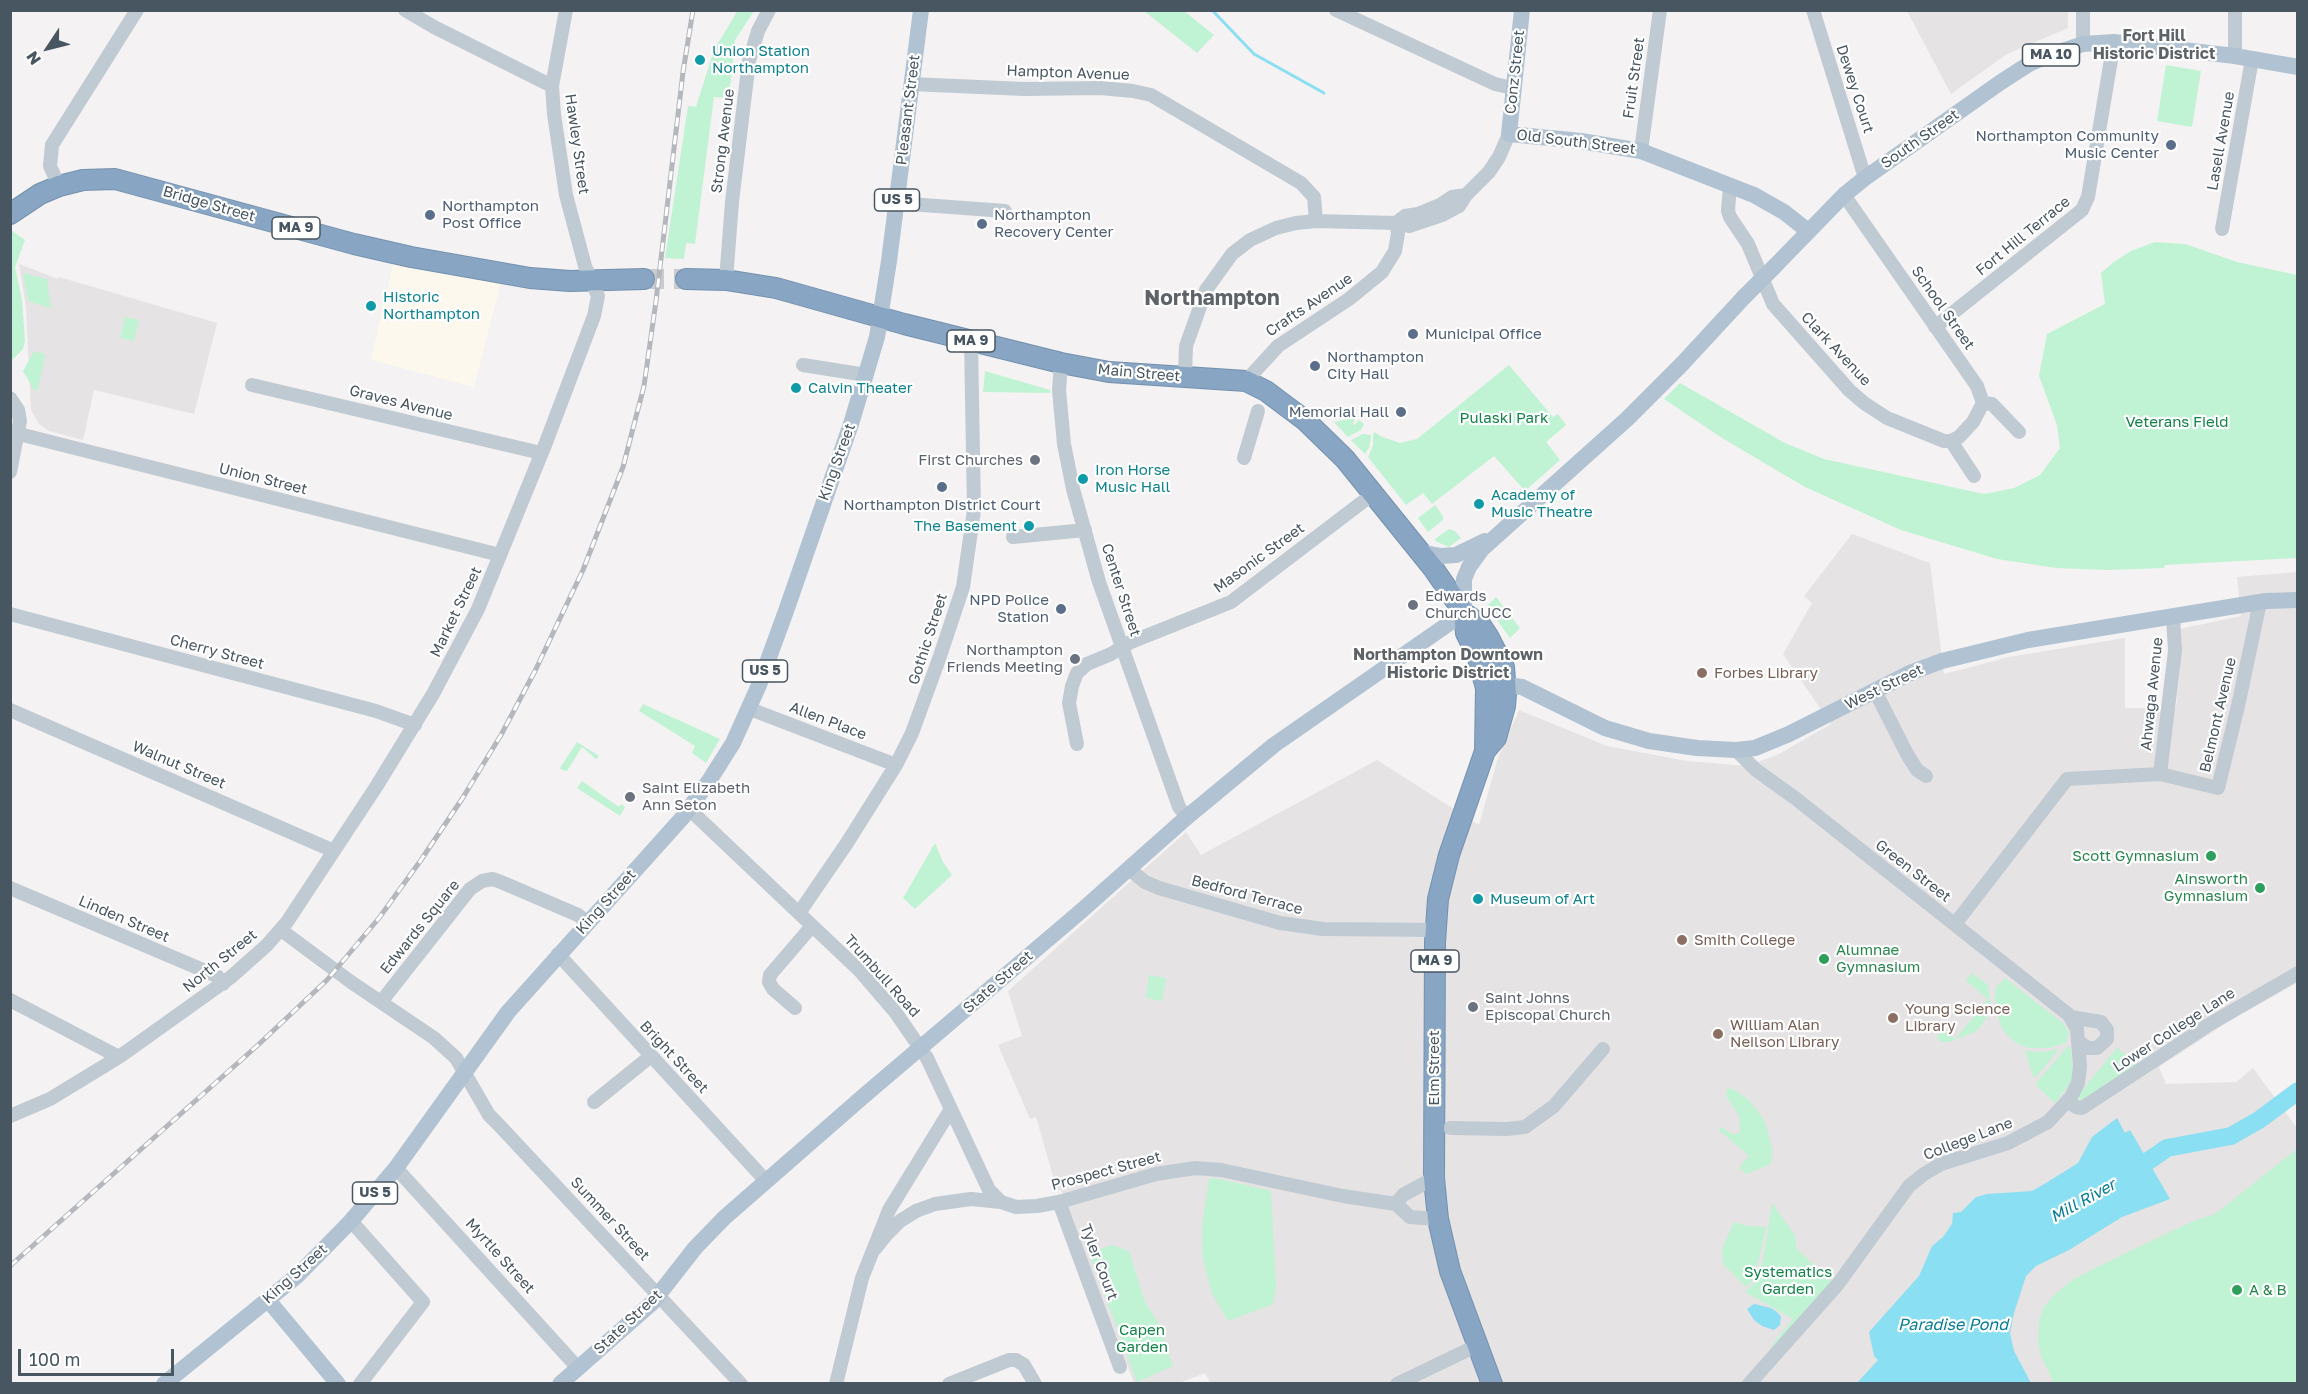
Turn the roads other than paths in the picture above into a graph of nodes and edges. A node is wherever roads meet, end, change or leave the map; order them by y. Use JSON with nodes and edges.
{"nodes":[{"id":1,"x":137,"y":10,"type":"edge"},
{"id":2,"x":405,"y":10,"type":"edge"},
{"id":3,"x":566,"y":10,"type":"edge"},
{"id":4,"x":769,"y":10,"type":"edge"},
{"id":5,"x":921,"y":10,"type":"edge"},
{"id":6,"x":1336,"y":10,"type":"edge"},
{"id":7,"x":1522,"y":10,"type":"edge"},
{"id":8,"x":1660,"y":10,"type":"edge"},
{"id":9,"x":1813,"y":10,"type":"edge"},
{"id":10,"x":2083,"y":10,"type":"edge"},
{"id":11,"x":2235,"y":10,"type":"edge"},
{"id":12,"x":2114,"y":42,"type":"junction"},
{"id":13,"x":2083,"y":44,"type":"junction"},
{"id":14,"x":2235,"y":56,"type":"junction"},
{"id":15,"x":2253,"y":59,"type":"junction"},
{"id":16,"x":2298,"y":67,"type":"edge"},
{"id":17,"x":911,"y":84,"type":"junction"},
{"id":18,"x":552,"y":86,"type":"junction"},
{"id":19,"x":1513,"y":87,"type":"junction"},
{"id":20,"x":1509,"y":134,"type":"junction"},
{"id":21,"x":1641,"y":151,"type":"junction"},
{"id":22,"x":1865,"y":178,"type":"junction"},
{"id":23,"x":59,"y":186,"type":"junction"},
{"id":24,"x":1730,"y":186,"type":"junction"},
{"id":25,"x":1844,"y":195,"type":"junction"},
{"id":26,"x":897,"y":203,"type":"junction"},
{"id":27,"x":1005,"y":210,"type":"dead end"},
{"id":28,"x":10,"y":214,"type":"edge"},
{"id":29,"x":1316,"y":221,"type":"junction"},
{"id":30,"x":1396,"y":223,"type":"junction"},
{"id":31,"x":2222,"y":229,"type":"dead end"},
{"id":32,"x":1808,"y":231,"type":"junction"},
{"id":33,"x":644,"y":279,"type":"tunnel mouth"},
{"id":34,"x":686,"y":279,"type":"tunnel mouth"},
{"id":35,"x":591,"y":280,"type":"junction"},
{"id":36,"x":726,"y":280,"type":"junction"},
{"id":37,"x":881,"y":316,"type":"junction"},
{"id":38,"x":1935,"y":327,"type":"junction"},
{"id":39,"x":971,"y":341,"type":"junction"},
{"id":40,"x":1061,"y":363,"type":"junction"},
{"id":41,"x":803,"y":365,"type":"dead end"},
{"id":42,"x":866,"y":375,"type":"junction"},
{"id":43,"x":1185,"y":376,"type":"junction"},
{"id":44,"x":1246,"y":381,"type":"junction"},
{"id":45,"x":252,"y":385,"type":"dead end"},
{"id":46,"x":10,"y":398,"type":"edge"},
{"id":47,"x":1983,"y":403,"type":"junction"},
{"id":48,"x":1258,"y":411,"type":"dead end"},
{"id":49,"x":2019,"y":432,"type":"dead end"},
{"id":50,"x":19,"y":434,"type":"junction"},
{"id":51,"x":1951,"y":441,"type":"junction"},
{"id":52,"x":541,"y":453,"type":"junction"},
{"id":53,"x":1244,"y":458,"type":"dead end"},
{"id":54,"x":10,"y":472,"type":"edge"},
{"id":55,"x":1974,"y":476,"type":"dead end"},
{"id":56,"x":1373,"y":494,"type":"junction"},
{"id":57,"x":1085,"y":530,"type":"junction"},
{"id":58,"x":1497,"y":535,"type":"junction"},
{"id":59,"x":1013,"y":537,"type":"dead end"},
{"id":60,"x":1420,"y":552,"type":"junction"},
{"id":61,"x":500,"y":555,"type":"junction"},
{"id":62,"x":2298,"y":600,"type":"edge"},
{"id":63,"x":2260,"y":602,"type":"junction"},
{"id":64,"x":1464,"y":612,"type":"junction"},
{"id":65,"x":10,"y":614,"type":"edge"},
{"id":66,"x":2173,"y":617,"type":"junction"},
{"id":67,"x":1122,"y":646,"type":"junction"},
{"id":68,"x":1506,"y":685,"type":"junction"},
{"id":69,"x":1486,"y":688,"type":"junction"},
{"id":70,"x":1875,"y":691,"type":"junction"},
{"id":71,"x":750,"y":709,"type":"junction"},
{"id":72,"x":10,"y":710,"type":"edge"},
{"id":73,"x":415,"y":725,"type":"junction"},
{"id":74,"x":1077,"y":744,"type":"dead end"},
{"id":75,"x":1736,"y":750,"type":"junction"},
{"id":76,"x":1485,"y":751,"type":"junction"},
{"id":77,"x":896,"y":765,"type":"junction"},
{"id":78,"x":2160,"y":774,"type":"junction"},
{"id":79,"x":1926,"y":776,"type":"dead end"},
{"id":80,"x":689,"y":809,"type":"junction"},
{"id":81,"x":1187,"y":817,"type":"junction"},
{"id":82,"x":334,"y":851,"type":"junction"},
{"id":83,"x":1129,"y":869,"type":"junction"},
{"id":84,"x":10,"y":888,"type":"edge"},
{"id":85,"x":799,"y":913,"type":"junction"},
{"id":86,"x":587,"y":922,"type":"junction"},
{"id":87,"x":1955,"y":924,"type":"junction"},
{"id":88,"x":812,"y":926,"type":"junction"},
{"id":89,"x":281,"y":930,"type":"junction"},
{"id":90,"x":1436,"y":930,"type":"junction"},
{"id":91,"x":558,"y":954,"type":"junction"},
{"id":92,"x":2298,"y":973,"type":"edge"},
{"id":93,"x":223,"y":984,"type":"junction"},
{"id":94,"x":10,"y":1000,"type":"edge"},
{"id":95,"x":381,"y":1002,"type":"junction"},
{"id":96,"x":795,"y":1008,"type":"dead end"},
{"id":97,"x":2071,"y":1017,"type":"junction"},
{"id":98,"x":2079,"y":1042,"type":"junction"},
{"id":99,"x":922,"y":1049,"type":"junction"},
{"id":100,"x":1603,"y":1049,"type":"dead end"},
{"id":101,"x":651,"y":1056,"type":"junction"},
{"id":102,"x":119,"y":1057,"type":"junction"},
{"id":103,"x":464,"y":1071,"type":"junction"},
{"id":104,"x":2068,"y":1101,"type":"junction"},
{"id":105,"x":594,"y":1102,"type":"dead end"},
{"id":106,"x":951,"y":1109,"type":"junction"},
{"id":107,"x":10,"y":1116,"type":"edge"},
{"id":108,"x":1450,"y":1128,"type":"dead end"},
{"id":109,"x":396,"y":1168,"type":"junction"},
{"id":110,"x":1434,"y":1179,"type":"junction"},
{"id":111,"x":766,"y":1180,"type":"junction"},
{"id":112,"x":1001,"y":1202,"type":"junction"},
{"id":113,"x":1059,"y":1202,"type":"junction"},
{"id":114,"x":1395,"y":1204,"type":"junction"},
{"id":115,"x":1438,"y":1219,"type":"junction"},
{"id":116,"x":351,"y":1221,"type":"junction"},
{"id":117,"x":875,"y":1249,"type":"junction"},
{"id":118,"x":659,"y":1295,"type":"junction"},
{"id":119,"x":268,"y":1300,"type":"junction"},
{"id":120,"x":1479,"y":1345,"type":"junction"},
{"id":121,"x":1120,"y":1367,"type":"dead end"},
{"id":122,"x":578,"y":1368,"type":"junction"},
{"id":123,"x":164,"y":1383,"type":"edge"},
{"id":124,"x":338,"y":1383,"type":"edge"},
{"id":125,"x":360,"y":1383,"type":"edge"},
{"id":126,"x":560,"y":1383,"type":"edge"},
{"id":127,"x":739,"y":1383,"type":"edge"},
{"id":128,"x":836,"y":1383,"type":"edge"},
{"id":129,"x":846,"y":1383,"type":"edge"},
{"id":130,"x":949,"y":1383,"type":"edge"},
{"id":131,"x":1035,"y":1383,"type":"edge"},
{"id":132,"x":1397,"y":1383,"type":"edge"},
{"id":133,"x":1492,"y":1383,"type":"edge"},
{"id":134,"x":1749,"y":1383,"type":"edge"}],
"edges":[{"from":1,"to":23,"type":"street"},
{"from":2,"to":18,"type":"street"},
{"from":3,"to":18,"type":"street","name":"Hawley Street"},
{"from":4,"to":36,"type":"street","name":"Strong Avenue"},
{"from":5,"to":17,"type":"main road","name":"Pleasant Street","number":"US 5"},
{"from":6,"to":19,"type":"street"},
{"from":7,"to":19,"type":"main road","name":"Conz Street"},
{"from":8,"to":21,"type":"street","name":"Fruit Street"},
{"from":9,"to":22,"type":"street","name":"Dewey Court"},
{"from":10,"to":13,"type":"street"},
{"from":11,"to":14,"type":"street"},
{"from":12,"to":13,"type":"main road","name":"South Street","number":"MA 10"},
{"from":12,"to":14,"type":"main road","name":"South Street","number":"MA 10"},
{"from":12,"to":38,"type":"street","name":"Fort Hill Terrace"},
{"from":13,"to":22,"type":"main road","name":"South Street","number":"MA 10"},
{"from":14,"to":15,"type":"main road","name":"South Street","number":"MA 10"},
{"from":15,"to":16,"type":"main road","name":"South Street","number":"MA 10"},
{"from":15,"to":31,"type":"street","name":"Lasell Avenue"},
{"from":17,"to":26,"type":"main road","name":"Pleasant Street","number":"US 5"},
{"from":17,"to":29,"type":"street","name":"Hampton Avenue"},
{"from":18,"to":35,"type":"street","name":"Hawley Street"},
{"from":19,"to":20,"type":"main road","name":"Conz Street"},
{"from":20,"to":21,"type":"main road","name":"Old South Street"},
{"from":20,"to":30,"type":"street","name":"Old South Street"},
{"from":21,"to":24,"type":"main road","name":"Old South Street"},
{"from":22,"to":25,"type":"main road","name":"South Street","number":"MA 10"},
{"from":23,"to":28,"type":"highway","name":"Bridge Street","number":"MA 9"},
{"from":23,"to":35,"type":"highway","name":"Bridge Street","number":"MA 9"},
{"from":24,"to":32,"type":"main road","name":"Old South Street"},
{"from":24,"to":51,"type":"street","name":"Clark Avenue"},
{"from":25,"to":32,"type":"main road","name":"South Street","number":"MA 10"},
{"from":25,"to":38,"type":"street","name":"School Street"},
{"from":26,"to":27,"type":"street"},
{"from":26,"to":37,"type":"main road","name":"Pleasant Street","number":"US 5"},
{"from":29,"to":30,"type":"street","name":"Old South Street"},
{"from":29,"to":43,"type":"street","name":"Old South Street"},
{"from":30,"to":44,"type":"street","name":"Crafts Avenue"},
{"from":32,"to":58,"type":"main road","name":"South Street","number":"MA 10","bridge":true},
{"from":33,"to":35,"type":"highway","number":"MA 9"},
{"from":34,"to":36,"type":"highway","name":"Main Street","number":"MA 9"},
{"from":35,"to":52,"type":"street","name":"Market Street"},
{"from":36,"to":37,"type":"highway","name":"Main Street","number":"MA 9"},
{"from":37,"to":39,"type":"highway","name":"Main Street","number":"MA 9"},
{"from":37,"to":42,"type":"main road","name":"King Street","number":"US 5"},
{"from":38,"to":47,"type":"street","name":"School Street"},
{"from":39,"to":40,"type":"highway","name":"Main Street","number":"MA 9"},
{"from":39,"to":77,"type":"street","name":"Gothic Street"},
{"from":40,"to":43,"type":"highway","name":"Main Street","number":"MA 9"},
{"from":40,"to":57,"type":"street","name":"Center Street"},
{"from":41,"to":42,"type":"street"},
{"from":42,"to":71,"type":"main road","name":"King Street","number":"US 5"},
{"from":43,"to":44,"type":"highway","name":"Main Street","number":"MA 9"},
{"from":44,"to":56,"type":"highway","name":"Main Street","number":"MA 9"},
{"from":45,"to":52,"type":"street","name":"Graves Avenue"},
{"from":46,"to":50,"type":"street"},
{"from":47,"to":49,"type":"street","name":"School Street"},
{"from":47,"to":51,"type":"street"},
{"from":48,"to":53,"type":"street"},
{"from":50,"to":54,"type":"street"},
{"from":50,"to":61,"type":"street","name":"Union Street"},
{"from":51,"to":55,"type":"street"},
{"from":52,"to":61,"type":"street","name":"Market Street"},
{"from":56,"to":60,"type":"highway","name":"Main Street","number":"MA 9"},
{"from":56,"to":67,"type":"street","name":"Masonic Street"},
{"from":57,"to":59,"type":"street"},
{"from":57,"to":67,"type":"street","name":"Center Street"},
{"from":58,"to":60,"type":"main road","number":"MA 10"},
{"from":58,"to":64,"type":"main road","number":"MA 10"},
{"from":60,"to":64,"type":"highway","name":"Main Street"},
{"from":61,"to":73,"type":"street","name":"Market Street"},
{"from":62,"to":63,"type":"main road","name":"West Street"},
{"from":63,"to":66,"type":"main road","name":"West Street"},
{"from":63,"to":78,"type":"street","name":"Belmont Avenue"},
{"from":64,"to":68,"type":"highway","name":"Main Street","number":"MA 9"},
{"from":64,"to":69,"type":"highway","name":"Main Street"},
{"from":64,"to":81,"type":"main road","name":"State Street"},
{"from":65,"to":73,"type":"street","name":"Cherry Street"},
{"from":66,"to":70,"type":"main road","name":"West Street"},
{"from":66,"to":78,"type":"street","name":"Ahwaga Avenue"},
{"from":67,"to":74,"type":"street","name":"Masonic Street"},
{"from":67,"to":81,"type":"street","name":"Center Street"},
{"from":68,"to":69,"type":"main road","name":"West Street"},
{"from":68,"to":75,"type":"main road","name":"West Street"},
{"from":68,"to":76,"type":"highway","name":"Elm Street","number":"MA 9"},
{"from":69,"to":76,"type":"highway","name":"Elm Street"},
{"from":70,"to":75,"type":"main road","name":"West Street"},
{"from":70,"to":79,"type":"street"},
{"from":71,"to":77,"type":"street","name":"Allen Place"},
{"from":71,"to":80,"type":"main road","name":"King Street","number":"US 5"},
{"from":72,"to":82,"type":"street","name":"Walnut Street"},
{"from":73,"to":82,"type":"street","name":"Market Street"},
{"from":75,"to":87,"type":"street","name":"Green Street"},
{"from":76,"to":90,"type":"highway","name":"Elm Street","number":"MA 9"},
{"from":77,"to":85,"type":"street","name":"Gothic Street"},
{"from":78,"to":87,"type":"street","name":"Belmont Avenue"},
{"from":80,"to":85,"type":"street","name":"Trumbull Road"},
{"from":80,"to":86,"type":"main road","name":"King Street","number":"US 5"},
{"from":81,"to":83,"type":"main road","name":"State Street"},
{"from":82,"to":89,"type":"street","name":"Market Street"},
{"from":83,"to":90,"type":"street","name":"Bedford Terrace"},
{"from":83,"to":99,"type":"main road","name":"State Street"},
{"from":84,"to":93,"type":"street","name":"Linden Street"},
{"from":85,"to":88,"type":"street","name":"Trumbull Road"},
{"from":86,"to":91,"type":"main road","name":"King Street","number":"US 5"},
{"from":86,"to":95,"type":"street","name":"Edwards Square"},
{"from":87,"to":97,"type":"street","name":"Green Street"},
{"from":88,"to":96,"type":"street"},
{"from":88,"to":99,"type":"street","name":"Trumbull Road"},
{"from":89,"to":93,"type":"street","name":"North Street"},
{"from":89,"to":95,"type":"street"},
{"from":90,"to":110,"type":"highway","name":"Elm Street","number":"MA 9"},
{"from":91,"to":101,"type":"street","name":"Bright Street"},
{"from":91,"to":103,"type":"main road","name":"King Street","number":"US 5"},
{"from":92,"to":104,"type":"street","name":"Lower College Lane"},
{"from":93,"to":102,"type":"street","name":"North Street"},
{"from":94,"to":102,"type":"street"},
{"from":95,"to":103,"type":"street"},
{"from":97,"to":98,"type":"street"},
{"from":97,"to":98,"type":"street","name":"Green Street"},
{"from":98,"to":104,"type":"street"},
{"from":99,"to":106,"type":"street","name":"Trumbull Road"},
{"from":99,"to":111,"type":"main road","name":"State Street"},
{"from":100,"to":108,"type":"street"},
{"from":101,"to":105,"type":"street"},
{"from":101,"to":111,"type":"street","name":"Bright Street"},
{"from":102,"to":107,"type":"street","name":"North Street"},
{"from":103,"to":109,"type":"main road","name":"King Street","number":"US 5"},
{"from":103,"to":118,"type":"street","name":"Summer Street"},
{"from":104,"to":134,"type":"street","name":"College Lane"},
{"from":106,"to":112,"type":"street","name":"Trumbull Road"},
{"from":106,"to":117,"type":"street","name":"Prospect Street"},
{"from":109,"to":116,"type":"main road","name":"King Street","number":"US 5"},
{"from":109,"to":122,"type":"street","name":"Myrtle Street"},
{"from":110,"to":114,"type":"street"},
{"from":110,"to":115,"type":"highway","name":"Elm Street","number":"MA 9"},
{"from":111,"to":118,"type":"main road","name":"State Street"},
{"from":112,"to":113,"type":"street","name":"Prospect Street"},
{"from":112,"to":117,"type":"street","name":"Prospect Street"},
{"from":113,"to":114,"type":"street","name":"Prospect Street"},
{"from":113,"to":121,"type":"street","name":"Tyler Court"},
{"from":114,"to":115,"type":"street","name":"Prospect Street"},
{"from":115,"to":120,"type":"highway","name":"Elm Street","number":"MA 9"},
{"from":116,"to":119,"type":"main road","name":"King Street","number":"US 5"},
{"from":116,"to":125,"type":"street"},
{"from":117,"to":128,"type":"street","name":"Prospect Street"},
{"from":118,"to":122,"type":"main road","name":"State Street"},
{"from":118,"to":127,"type":"street","name":"Summer Street"},
{"from":119,"to":123,"type":"main road","name":"King Street","number":"US 5"},
{"from":119,"to":124,"type":"main road"},
{"from":120,"to":132,"type":"street"},
{"from":120,"to":133,"type":"highway","name":"Elm Street","number":"MA 9"},
{"from":122,"to":126,"type":"main road","name":"State Street"},
{"from":128,"to":129,"type":"street"},
{"from":130,"to":131,"type":"street"}]}
